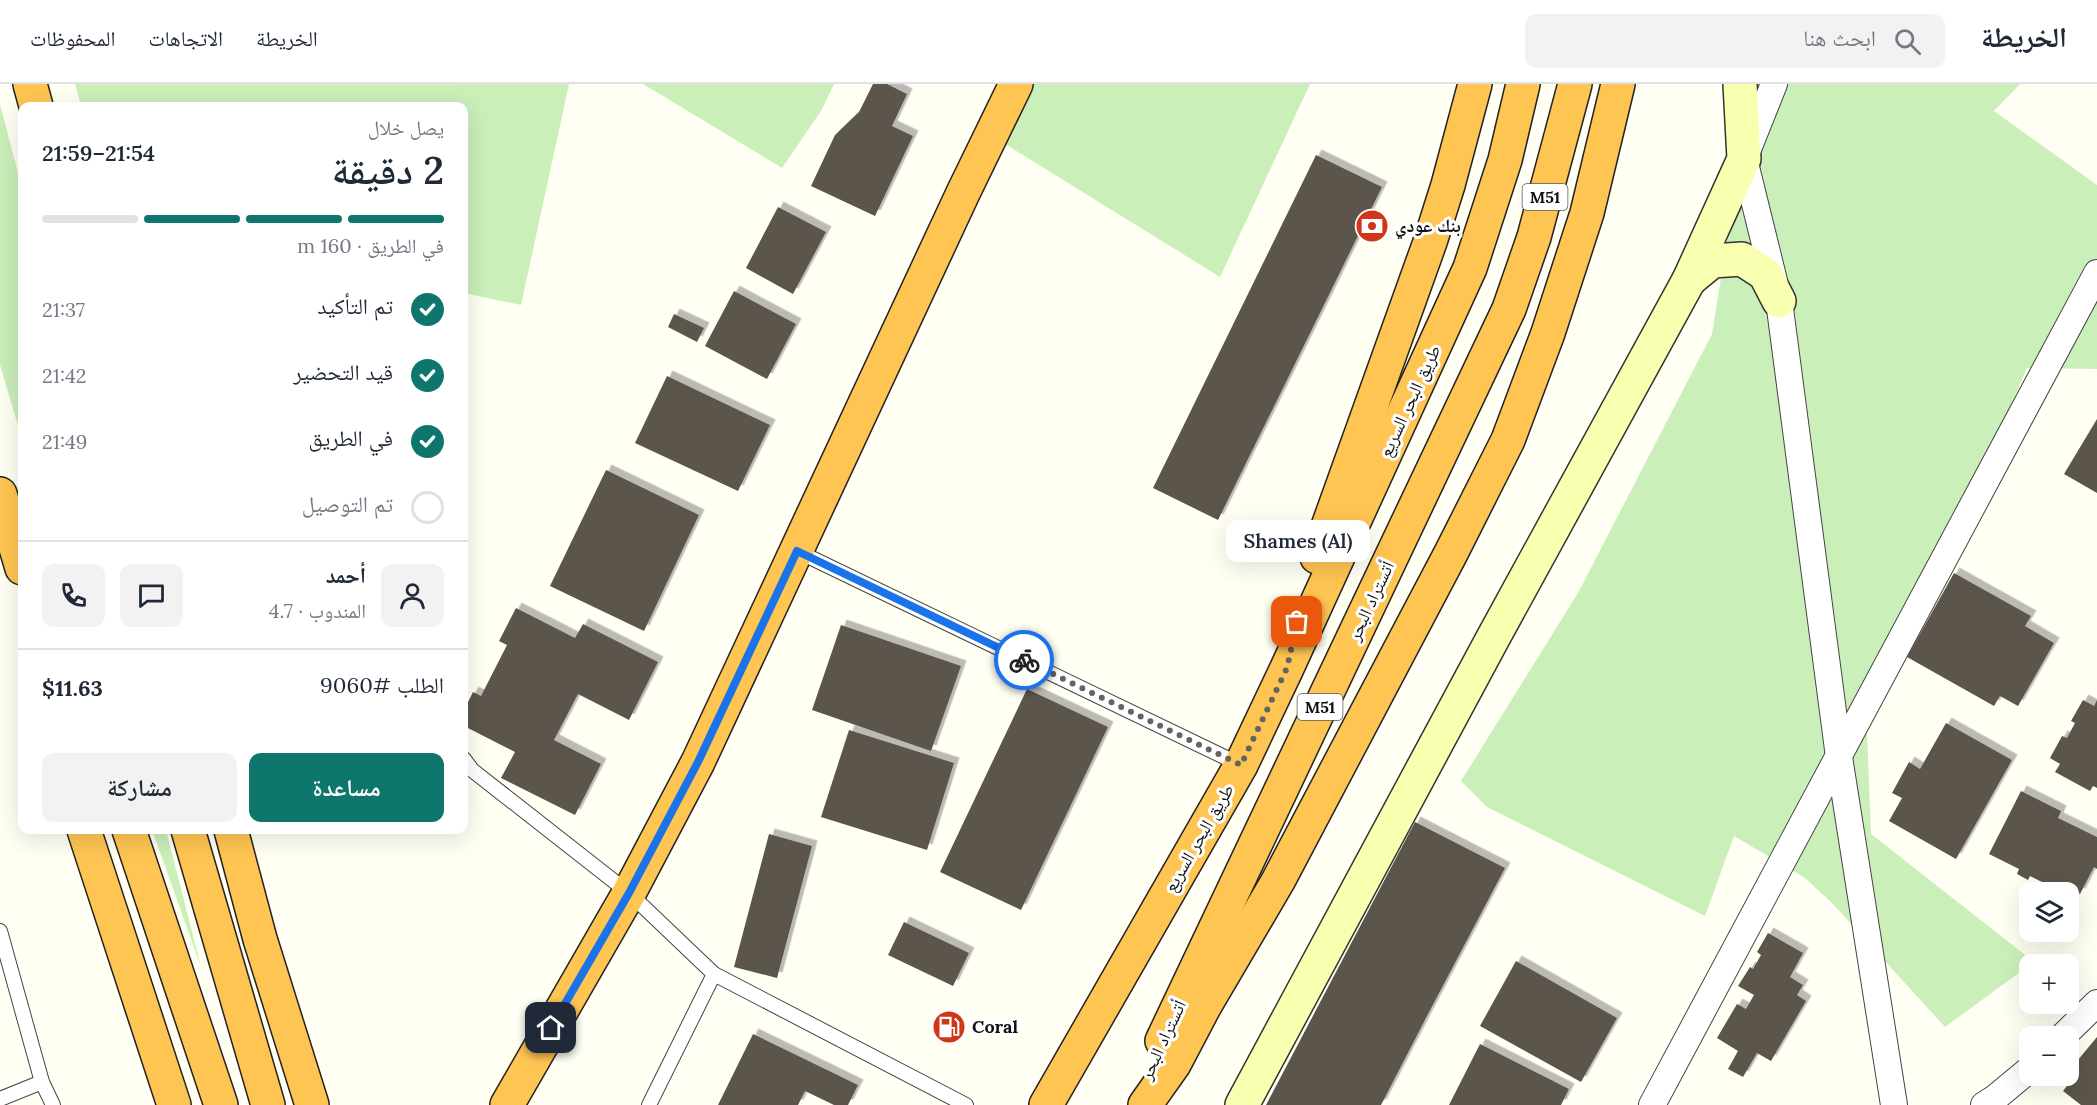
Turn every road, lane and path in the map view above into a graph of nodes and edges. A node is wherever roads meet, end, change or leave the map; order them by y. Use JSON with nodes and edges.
{"nodes":[{"id":1,"x":30,"y":84,"type":"edge"},
{"id":2,"x":1016,"y":84,"type":"edge"},
{"id":3,"x":1475,"y":84,"type":"edge"},
{"id":4,"x":1523,"y":84,"type":"edge"},
{"id":5,"x":1575,"y":84,"type":"edge"},
{"id":6,"x":1618,"y":84,"type":"edge"},
{"id":7,"x":1740,"y":84,"type":"edge"},
{"id":8,"x":1774,"y":84,"type":"edge"},
{"id":9,"x":35,"y":102,"type":"edge"},
{"id":10,"x":1744,"y":159,"type":"junction"},
{"id":11,"x":2097,"y":273,"type":"edge"},
{"id":12,"x":1689,"y":280,"type":"junction"},
{"id":13,"x":1779,"y":301,"type":"junction"},
{"id":14,"x":0,"y":494,"type":"edge"},
{"id":15,"x":797,"y":551,"type":"junction"},
{"id":16,"x":18,"y":555,"type":"edge"},
{"id":17,"x":1287,"y":668,"type":"junction"},
{"id":18,"x":1839,"y":757,"type":"junction"},
{"id":19,"x":468,"y":764,"type":"edge"},
{"id":20,"x":1241,"y":765,"type":"junction"},
{"id":21,"x":85,"y":834,"type":"edge"},
{"id":22,"x":130,"y":834,"type":"edge"},
{"id":23,"x":189,"y":834,"type":"edge"},
{"id":24,"x":232,"y":834,"type":"edge"},
{"id":25,"x":629,"y":893,"type":"junction"},
{"id":26,"x":0,"y":931,"type":"edge"},
{"id":27,"x":714,"y":974,"type":"junction"},
{"id":28,"x":2097,"y":1003,"type":"edge"},
{"id":29,"x":2073,"y":1026,"type":"edge"},
{"id":30,"x":2019,"y":1078,"type":"edge"},
{"id":31,"x":42,"y":1082,"type":"junction"},
{"id":32,"x":309,"y":1093,"type":"edge"},
{"id":33,"x":266,"y":1098,"type":"edge"},
{"id":34,"x":0,"y":1099,"type":"edge"},
{"id":35,"x":53,"y":1105,"type":"edge"},
{"id":36,"x":174,"y":1105,"type":"edge"},
{"id":37,"x":221,"y":1105,"type":"edge"},
{"id":38,"x":507,"y":1105,"type":"edge"},
{"id":39,"x":649,"y":1105,"type":"edge"},
{"id":40,"x":966,"y":1105,"type":"edge"},
{"id":41,"x":1046,"y":1105,"type":"edge"},
{"id":42,"x":1132,"y":1105,"type":"edge"},
{"id":43,"x":1145,"y":1105,"type":"edge"},
{"id":44,"x":1242,"y":1105,"type":"edge"},
{"id":45,"x":1652,"y":1105,"type":"edge"},
{"id":46,"x":1894,"y":1105,"type":"edge"},
{"id":47,"x":1984,"y":1105,"type":"edge"}],
"edges":[{"from":1,"to":9,"type":"highway"},
{"from":2,"to":15,"type":"highway"},
{"from":3,"to":17,"type":"highway"},
{"from":4,"to":17,"type":"highway","name":"طريق البحر السريع","number":"M51"},
{"from":5,"to":42,"type":"highway","name":"أتستراد البحر","number":"M51"},
{"from":6,"to":43,"type":"highway"},
{"from":7,"to":10,"type":"street"},
{"from":8,"to":10,"type":"street"},
{"from":10,"to":12,"type":"street"},
{"from":10,"to":13,"type":"street"},
{"from":11,"to":18,"type":"street"},
{"from":12,"to":13,"type":"street"},
{"from":12,"to":44,"type":"street"},
{"from":13,"to":18,"type":"street"},
{"from":14,"to":16,"type":"highway"},
{"from":15,"to":20,"type":"lane"},
{"from":15,"to":25,"type":"highway"},
{"from":17,"to":20,"type":"highway","name":"طريق البحر السريع","number":"M51"},
{"from":18,"to":45,"type":"street"},
{"from":18,"to":46,"type":"street"},
{"from":19,"to":25,"type":"lane"},
{"from":20,"to":41,"type":"highway","name":"طريق البحر السريع","number":"M51"},
{"from":21,"to":36,"type":"highway"},
{"from":22,"to":37,"type":"highway"},
{"from":23,"to":33,"type":"highway"},
{"from":24,"to":32,"type":"highway"},
{"from":25,"to":27,"type":"lane"},
{"from":25,"to":38,"type":"highway"},
{"from":26,"to":31,"type":"lane"},
{"from":27,"to":39,"type":"lane"},
{"from":27,"to":40,"type":"lane"},
{"from":28,"to":29,"type":"street"},
{"from":30,"to":47,"type":"street"},
{"from":31,"to":34,"type":"lane"},
{"from":31,"to":35,"type":"lane"}]}
